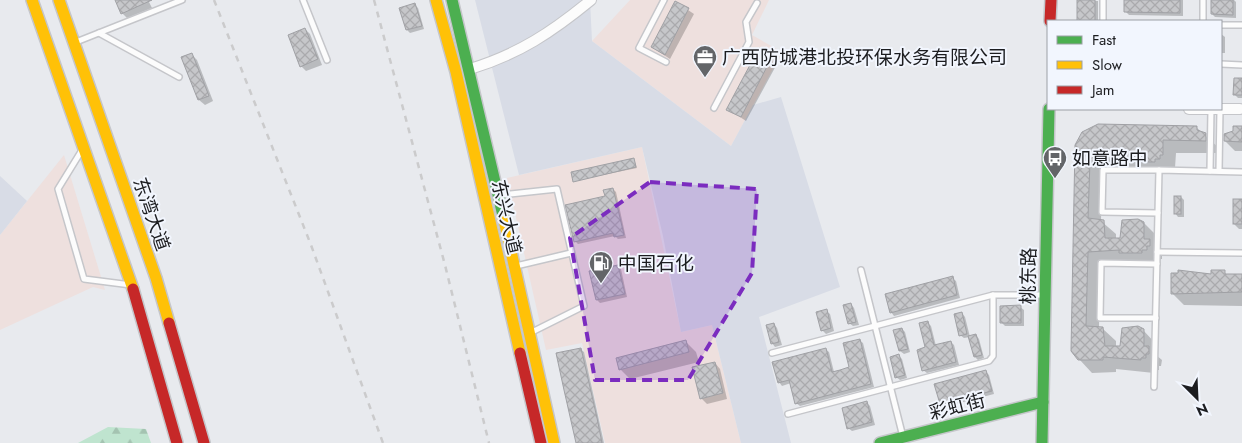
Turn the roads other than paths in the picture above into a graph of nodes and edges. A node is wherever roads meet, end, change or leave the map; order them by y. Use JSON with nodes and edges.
{"nodes":[{"id":1,"x":32,"y":0,"type":"edge"},
{"id":2,"x":58,"y":0,"type":"edge"},
{"id":3,"x":182,"y":0,"type":"edge"},
{"id":4,"x":302,"y":0,"type":"edge"},
{"id":5,"x":436,"y":0,"type":"edge"},
{"id":6,"x":452,"y":0,"type":"edge"},
{"id":7,"x":591,"y":0,"type":"edge"},
{"id":8,"x":664,"y":0,"type":"edge"},
{"id":9,"x":1051,"y":0,"type":"edge"},
{"id":10,"x":1104,"y":0,"type":"edge"},
{"id":11,"x":1203,"y":0,"type":"edge"},
{"id":12,"x":755,"y":1,"type":"edge"},
{"id":13,"x":1050,"y":20,"type":"edge"},
{"id":14,"x":1103,"y":20,"type":"edge"},
{"id":15,"x":1202,"y":20,"type":"edge"},
{"id":16,"x":1222,"y":25,"type":"edge"},
{"id":17,"x":1242,"y":25,"type":"edge"},
{"id":18,"x":99,"y":33,"type":"junction"},
{"id":19,"x":74,"y":43,"type":"junction"},
{"id":20,"x":327,"y":60,"type":"dead end"},
{"id":21,"x":666,"y":62,"type":"dead end"},
{"id":22,"x":1222,"y":64,"type":"edge"},
{"id":23,"x":1242,"y":64,"type":"edge"},
{"id":24,"x":470,"y":69,"type":"junction"},
{"id":25,"x":179,"y":77,"type":"dead end"},
{"id":26,"x":714,"y":108,"type":"dead end"},
{"id":27,"x":1222,"y":109,"type":"edge"},
{"id":28,"x":1048,"y":110,"type":"edge"},
{"id":29,"x":1211,"y":110,"type":"edge"},
{"id":30,"x":1220,"y":110,"type":"edge"},
{"id":31,"x":1240,"y":110,"type":"dead end"},
{"id":32,"x":84,"y":148,"type":"junction"},
{"id":33,"x":1158,"y":170,"type":"junction"},
{"id":34,"x":1210,"y":171,"type":"junction"},
{"id":35,"x":1219,"y":171,"type":"junction"},
{"id":36,"x":1242,"y":172,"type":"edge"},
{"id":37,"x":498,"y":195,"type":"junction"},
{"id":38,"x":1158,"y":212,"type":"junction"},
{"id":39,"x":1157,"y":252,"type":"junction"},
{"id":40,"x":572,"y":253,"type":"junction"},
{"id":41,"x":1242,"y":253,"type":"edge"},
{"id":42,"x":1157,"y":264,"type":"junction"},
{"id":43,"x":514,"y":266,"type":"junction"},
{"id":44,"x":861,"y":270,"type":"dead end"},
{"id":45,"x":132,"y":286,"type":"junction"},
{"id":46,"x":993,"y":295,"type":"junction"},
{"id":47,"x":1045,"y":295,"type":"junction"},
{"id":48,"x":1156,"y":318,"type":"junction"},
{"id":49,"x":875,"y":326,"type":"junction"},
{"id":50,"x":530,"y":333,"type":"junction"},
{"id":51,"x":772,"y":353,"type":"dead end"},
{"id":52,"x":891,"y":387,"type":"junction"},
{"id":53,"x":1154,"y":387,"type":"dead end"},
{"id":54,"x":1043,"y":402,"type":"junction"},
{"id":55,"x":788,"y":414,"type":"dead end"},
{"id":56,"x":903,"y":437,"type":"junction"},
{"id":57,"x":177,"y":443,"type":"edge"},
{"id":58,"x":204,"y":443,"type":"edge"},
{"id":59,"x":541,"y":443,"type":"edge"},
{"id":60,"x":554,"y":443,"type":"edge"},
{"id":61,"x":880,"y":443,"type":"edge"},
{"id":62,"x":1042,"y":443,"type":"edge"}],
"edges":[{"from":1,"to":32,"type":"main road"},
{"from":2,"to":19,"type":"main road","name":"东湾大道"},
{"from":3,"to":18,"type":"lane"},
{"from":4,"to":20,"type":"lane"},
{"from":5,"to":59,"type":"main road","name":"东兴大道"},
{"from":6,"to":24,"type":"main road","name":"东兴大道"},
{"from":7,"to":24,"type":"street"},
{"from":8,"to":21,"type":"lane"},
{"from":9,"to":13,"type":"main road"},
{"from":10,"to":14,"type":"lane"},
{"from":11,"to":15,"type":"lane"},
{"from":12,"to":26,"type":"lane"},
{"from":16,"to":17,"type":"lane"},
{"from":18,"to":19,"type":"lane"},
{"from":18,"to":25,"type":"lane"},
{"from":19,"to":58,"type":"main road","name":"东湾大道"},
{"from":22,"to":23,"type":"lane"},
{"from":24,"to":37,"type":"main road","name":"东兴大道"},
{"from":27,"to":31,"type":"street"},
{"from":28,"to":47,"type":"main road","name":"桃东路"},
{"from":29,"to":34,"type":"lane"},
{"from":30,"to":35,"type":"lane"},
{"from":32,"to":45,"type":"main road"},
{"from":32,"to":45,"type":"lane"},
{"from":33,"to":34,"type":"lane"},
{"from":33,"to":38,"type":"lane"},
{"from":33,"to":38,"type":"lane"},
{"from":34,"to":35,"type":"lane"},
{"from":35,"to":36,"type":"lane"},
{"from":37,"to":40,"type":"lane"},
{"from":37,"to":43,"type":"main road","name":"东兴大道"},
{"from":38,"to":39,"type":"lane"},
{"from":39,"to":41,"type":"lane"},
{"from":39,"to":42,"type":"lane"},
{"from":40,"to":43,"type":"lane"},
{"from":40,"to":50,"type":"lane"},
{"from":42,"to":48,"type":"lane"},
{"from":42,"to":48,"type":"lane"},
{"from":43,"to":50,"type":"main road","name":"东兴大道"},
{"from":44,"to":49,"type":"lane"},
{"from":45,"to":57,"type":"main road"},
{"from":46,"to":47,"type":"lane"},
{"from":46,"to":49,"type":"lane"},
{"from":46,"to":52,"type":"lane"},
{"from":47,"to":54,"type":"main road","name":"桃东路"},
{"from":48,"to":53,"type":"lane"},
{"from":49,"to":51,"type":"lane"},
{"from":49,"to":52,"type":"lane"},
{"from":50,"to":60,"type":"main road","name":"东兴大道"},
{"from":52,"to":55,"type":"lane"},
{"from":52,"to":56,"type":"lane"},
{"from":54,"to":56,"type":"main road","name":"彩虹街"},
{"from":54,"to":62,"type":"main road","name":"桃东路"},
{"from":56,"to":61,"type":"main road","name":"彩虹街"}]}
